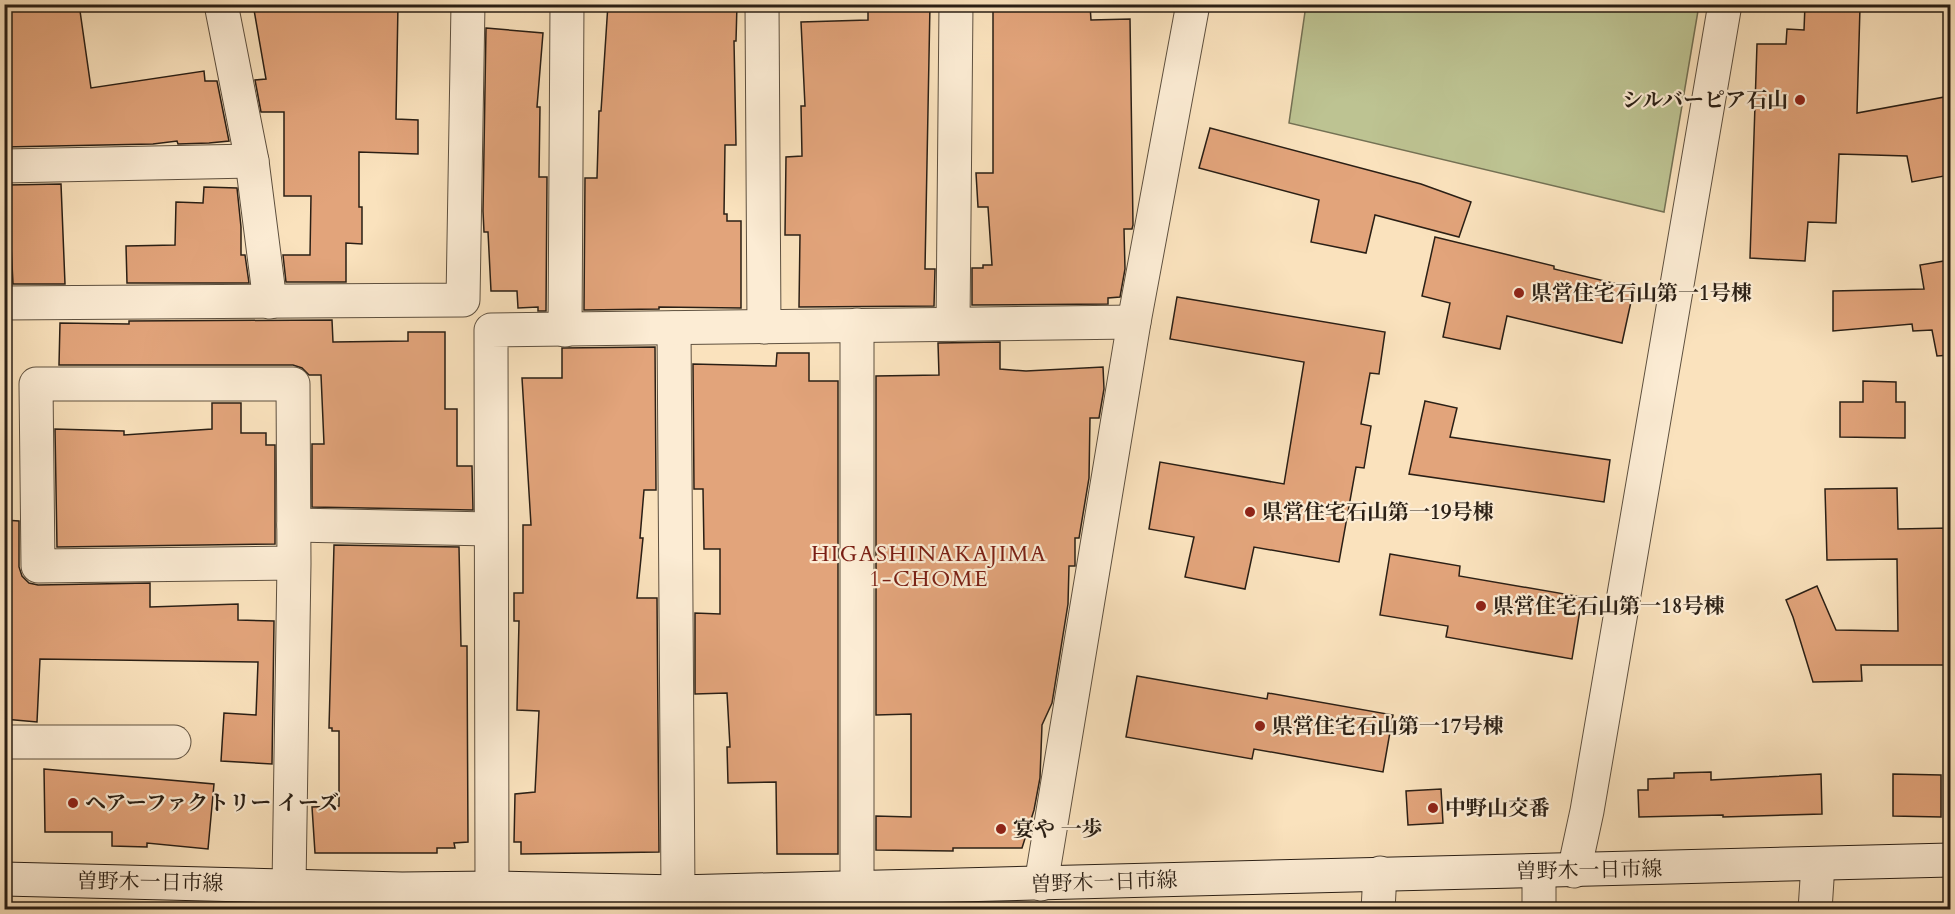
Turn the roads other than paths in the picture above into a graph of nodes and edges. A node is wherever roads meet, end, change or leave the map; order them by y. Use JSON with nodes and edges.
{"nodes":[{"id":1,"x":220,"y":4,"type":"edge"},
{"id":2,"x":468,"y":4,"type":"edge"},
{"id":3,"x":567,"y":4,"type":"edge"},
{"id":4,"x":762,"y":4,"type":"edge"},
{"id":5,"x":956,"y":4,"type":"edge"},
{"id":6,"x":1193,"y":4,"type":"edge"},
{"id":7,"x":1725,"y":4,"type":"edge"},
{"id":8,"x":252,"y":161,"type":"junction"},
{"id":9,"x":4,"y":166,"type":"edge"},
{"id":10,"x":270,"y":302,"type":"junction"},
{"id":11,"x":4,"y":303,"type":"edge"},
{"id":12,"x":1134,"y":322,"type":"junction"},
{"id":13,"x":953,"y":324,"type":"junction"},
{"id":14,"x":857,"y":325,"type":"junction"},
{"id":15,"x":764,"y":327,"type":"junction"},
{"id":16,"x":674,"y":328,"type":"junction"},
{"id":17,"x":565,"y":330,"type":"junction"},
{"id":18,"x":294,"y":525,"type":"junction"},
{"id":19,"x":490,"y":529,"type":"junction"},
{"id":20,"x":294,"y":563,"type":"junction"},
{"id":21,"x":4,"y":742,"type":"edge"},
{"id":22,"x":174,"y":742,"type":"dead end"},
{"id":23,"x":1950,"y":860,"type":"edge"},
{"id":24,"x":1818,"y":864,"type":"junction"},
{"id":25,"x":1539,"y":871,"type":"junction"},
{"id":26,"x":1574,"y":871,"type":"junction"},
{"id":27,"x":1380,"y":873,"type":"junction"},
{"id":28,"x":4,"y":879,"type":"edge"},
{"id":29,"x":1041,"y":884,"type":"junction"},
{"id":30,"x":289,"y":886,"type":"junction"},
{"id":31,"x":857,"y":887,"type":"junction"},
{"id":32,"x":492,"y":888,"type":"junction"},
{"id":33,"x":678,"y":891,"type":"junction"},
{"id":34,"x":402,"y":899,"type":"edge"},
{"id":35,"x":1378,"y":909,"type":"edge"},
{"id":36,"x":1539,"y":909,"type":"edge"},
{"id":37,"x":1815,"y":909,"type":"edge"}],
"edges":[{"from":1,"to":8,"type":"street"},
{"from":2,"to":10,"type":"street"},
{"from":3,"to":17,"type":"street"},
{"from":4,"to":15,"type":"street"},
{"from":5,"to":13,"type":"street"},
{"from":6,"to":12,"type":"street"},
{"from":7,"to":26,"type":"street"},
{"from":8,"to":9,"type":"street"},
{"from":8,"to":10,"type":"street"},
{"from":10,"to":11,"type":"street"},
{"from":12,"to":13,"type":"street"},
{"from":12,"to":29,"type":"street"},
{"from":13,"to":14,"type":"street"},
{"from":14,"to":15,"type":"street"},
{"from":14,"to":31,"type":"street"},
{"from":15,"to":16,"type":"street"},
{"from":16,"to":17,"type":"street"},
{"from":16,"to":33,"type":"street"},
{"from":17,"to":19,"type":"street"},
{"from":18,"to":19,"type":"street"},
{"from":18,"to":20,"type":"street"},
{"from":18,"to":20,"type":"street"},
{"from":19,"to":32,"type":"street"},
{"from":20,"to":30,"type":"street"},
{"from":21,"to":22,"type":"street"},
{"from":23,"to":24,"type":"street","name":"曽野木一日市線"},
{"from":24,"to":26,"type":"street","name":"曽野木一日市線"},
{"from":24,"to":37,"type":"street"},
{"from":25,"to":26,"type":"street","name":"曽野木一日市線"},
{"from":25,"to":27,"type":"street","name":"曽野木一日市線"},
{"from":25,"to":36,"type":"street"},
{"from":27,"to":29,"type":"street","name":"曽野木一日市線"},
{"from":27,"to":35,"type":"street"},
{"from":28,"to":30,"type":"street","name":"曽野木一日市線"},
{"from":29,"to":31,"type":"street","name":"曽野木一日市線"},
{"from":30,"to":34,"type":"street","name":"曽野木一日市線"},
{"from":31,"to":33,"type":"street","name":"曽野木一日市線"},
{"from":32,"to":33,"type":"street","name":"曽野木一日市線"},
{"from":32,"to":34,"type":"street","name":"曽野木一日市線"}]}
